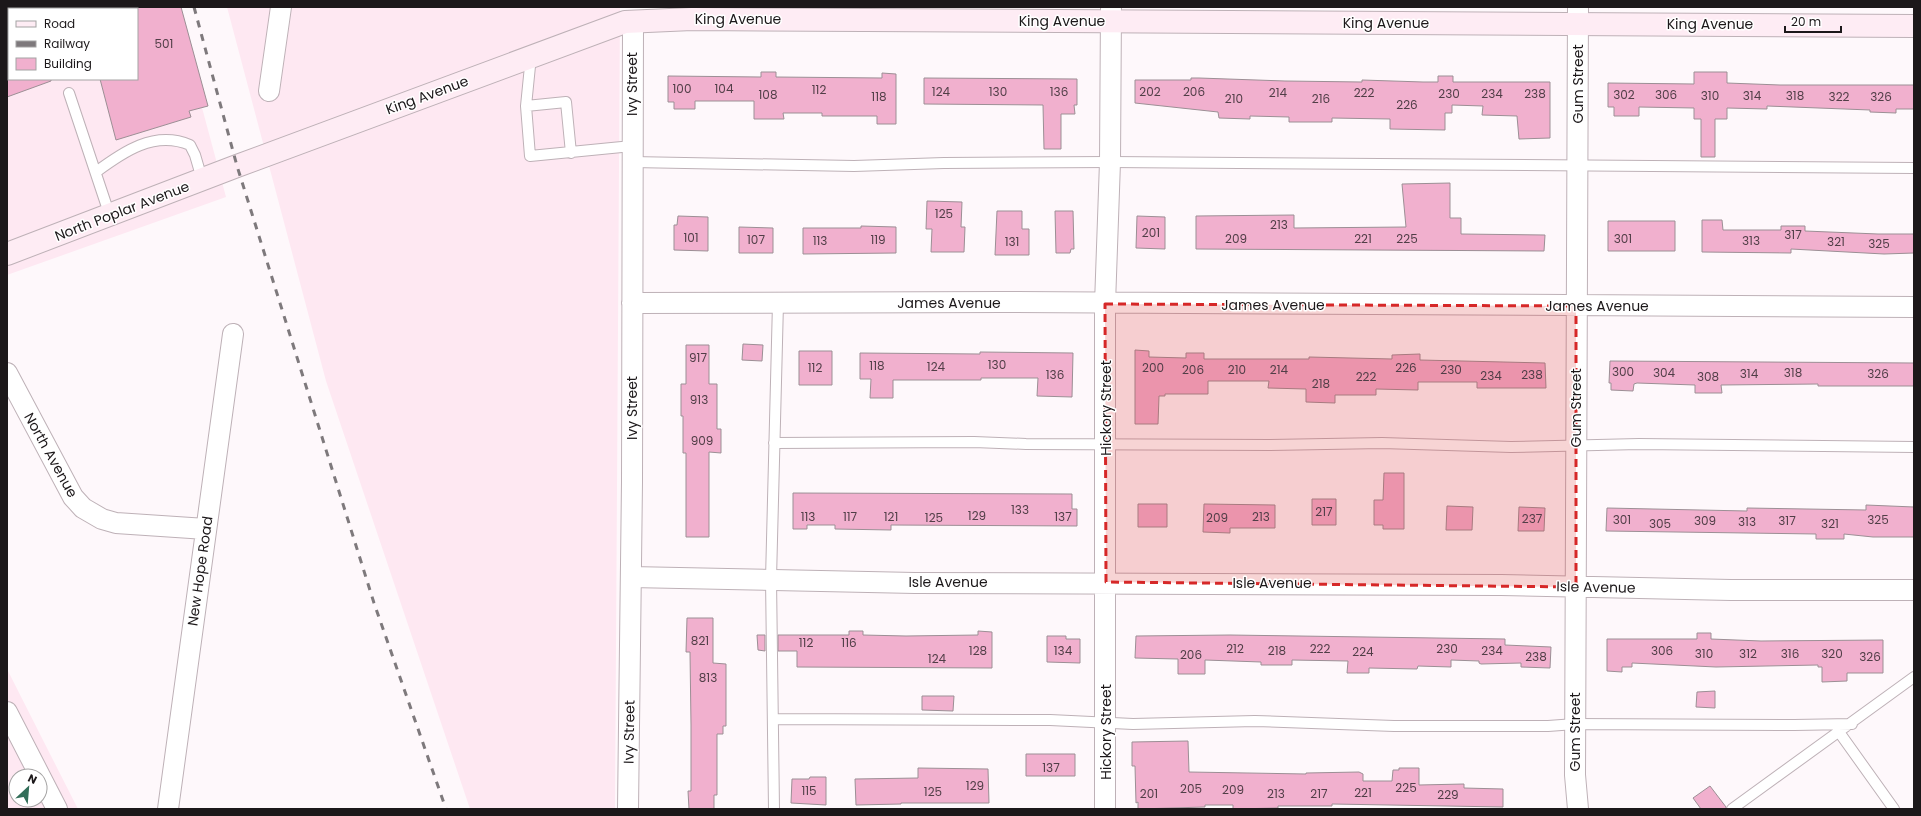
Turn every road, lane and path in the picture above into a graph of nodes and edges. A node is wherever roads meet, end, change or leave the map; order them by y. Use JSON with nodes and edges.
{"nodes":[{"id":1,"x":281,"y":7,"type":"edge"},
{"id":2,"x":633,"y":14,"type":"edge"},
{"id":3,"x":1111,"y":14,"type":"edge"},
{"id":4,"x":1578,"y":15,"type":"edge"},
{"id":5,"x":1914,"y":26,"type":"edge"},
{"id":6,"x":531,"y":56,"type":"junction"},
{"id":7,"x":268,"y":91,"type":"dead end"},
{"id":8,"x":69,"y":93,"type":"dead end"},
{"id":9,"x":526,"y":106,"type":"junction"},
{"id":10,"x":571,"y":152,"type":"junction"},
{"id":11,"x":632,"y":154,"type":"junction"},
{"id":12,"x":1110,"y":162,"type":"junction"},
{"id":13,"x":1578,"y":164,"type":"junction"},
{"id":14,"x":237,"y":166,"type":"joint"},
{"id":15,"x":1914,"y":168,"type":"edge"},
{"id":16,"x":96,"y":172,"type":"junction"},
{"id":17,"x":202,"y":180,"type":"junction"},
{"id":18,"x":110,"y":216,"type":"junction"},
{"id":19,"x":7,"y":254,"type":"edge"},
{"id":20,"x":778,"y":303,"type":"junction"},
{"id":21,"x":632,"y":304,"type":"junction"},
{"id":22,"x":1105,"y":304,"type":"junction"},
{"id":23,"x":1576,"y":306,"type":"junction"},
{"id":24,"x":1914,"y":307,"type":"edge"},
{"id":25,"x":233,"y":334,"type":"dead end"},
{"id":26,"x":7,"y":373,"type":"edge"},
{"id":27,"x":774,"y":443,"type":"junction"},
{"id":28,"x":1106,"y":444,"type":"junction"},
{"id":29,"x":1576,"y":444,"type":"junction"},
{"id":30,"x":1914,"y":447,"type":"edge"},
{"id":31,"x":206,"y":529,"type":"junction"},
{"id":32,"x":631,"y":577,"type":"junction"},
{"id":33,"x":771,"y":579,"type":"junction"},
{"id":34,"x":1106,"y":582,"type":"junction"},
{"id":35,"x":1576,"y":587,"type":"junction"},
{"id":36,"x":1914,"y":590,"type":"edge"},
{"id":37,"x":1914,"y":678,"type":"edge"},
{"id":38,"x":8,"y":717,"type":"edge"},
{"id":39,"x":773,"y":719,"type":"junction"},
{"id":40,"x":1106,"y":723,"type":"junction"},
{"id":41,"x":1575,"y":724,"type":"junction"},
{"id":42,"x":1852,"y":724,"type":"junction"},
{"id":43,"x":1839,"y":732,"type":"junction"},
{"id":44,"x":36,"y":768,"type":"edge"},
{"id":45,"x":48,"y":792,"type":"edge"},
{"id":46,"x":56,"y":809,"type":"edge"},
{"id":47,"x":168,"y":809,"type":"edge"},
{"id":48,"x":628,"y":809,"type":"edge"},
{"id":49,"x":774,"y":809,"type":"edge"},
{"id":50,"x":1105,"y":809,"type":"edge"},
{"id":51,"x":1578,"y":809,"type":"edge"},
{"id":52,"x":1732,"y":809,"type":"edge"},
{"id":53,"x":1894,"y":809,"type":"edge"}],
"edges":[{"from":1,"to":7,"type":"street"},
{"from":2,"to":3,"type":"street","name":"King Avenue"},
{"from":2,"to":6,"type":"street","name":"King Avenue"},
{"from":2,"to":11,"type":"street","name":"Ivy Street"},
{"from":3,"to":4,"type":"street","name":"King Avenue"},
{"from":3,"to":12,"type":"street","name":"Hickory Street"},
{"from":4,"to":5,"type":"street","name":"King Avenue"},
{"from":4,"to":13,"type":"street","name":"Gum Street"},
{"from":6,"to":9,"type":"lane"},
{"from":6,"to":14,"type":"street","name":"King Avenue"},
{"from":8,"to":16,"type":"lane"},
{"from":9,"to":10,"type":"lane"},
{"from":9,"to":10,"type":"lane"},
{"from":10,"to":11,"type":"lane"},
{"from":11,"to":12,"type":"lane"},
{"from":11,"to":21,"type":"street","name":"Ivy Street"},
{"from":12,"to":13,"type":"lane"},
{"from":12,"to":22,"type":"street","name":"Hickory Street"},
{"from":13,"to":15,"type":"lane"},
{"from":13,"to":23,"type":"street","name":"Gum Street"},
{"from":14,"to":17,"type":"street","name":"North Poplar Avenue"},
{"from":16,"to":17,"type":"lane"},
{"from":16,"to":18,"type":"lane"},
{"from":17,"to":18,"type":"street","name":"North Poplar Avenue"},
{"from":18,"to":19,"type":"street","name":"North Poplar Avenue"},
{"from":20,"to":21,"type":"street","name":"James Avenue"},
{"from":20,"to":22,"type":"street","name":"James Avenue"},
{"from":20,"to":27,"type":"lane"},
{"from":21,"to":32,"type":"street","name":"Ivy Street"},
{"from":22,"to":23,"type":"street","name":"James Avenue"},
{"from":22,"to":28,"type":"street","name":"Hickory Street"},
{"from":23,"to":24,"type":"street","name":"James Avenue"},
{"from":23,"to":29,"type":"street","name":"Gum Street"},
{"from":25,"to":31,"type":"street","name":"New Hope Road"},
{"from":26,"to":31,"type":"street","name":"North Avenue"},
{"from":27,"to":28,"type":"lane"},
{"from":27,"to":33,"type":"lane"},
{"from":28,"to":29,"type":"lane"},
{"from":28,"to":34,"type":"street","name":"Hickory Street"},
{"from":29,"to":30,"type":"lane"},
{"from":29,"to":35,"type":"street","name":"Gum Street"},
{"from":31,"to":47,"type":"street","name":"New Hope Road"},
{"from":32,"to":33,"type":"street","name":"Isle Avenue"},
{"from":32,"to":48,"type":"street","name":"Ivy Street"},
{"from":33,"to":34,"type":"street","name":"Isle Avenue"},
{"from":33,"to":39,"type":"lane"},
{"from":34,"to":35,"type":"street","name":"Isle Avenue"},
{"from":34,"to":40,"type":"street","name":"Hickory Street"},
{"from":35,"to":36,"type":"street","name":"Isle Avenue"},
{"from":35,"to":41,"type":"street","name":"Gum Street"},
{"from":37,"to":42,"type":"lane"},
{"from":38,"to":44,"type":"street"},
{"from":39,"to":40,"type":"lane"},
{"from":39,"to":49,"type":"lane"},
{"from":40,"to":41,"type":"lane"},
{"from":40,"to":50,"type":"street","name":"Hickory Street"},
{"from":41,"to":42,"type":"lane"},
{"from":41,"to":51,"type":"street","name":"Gum Street"},
{"from":42,"to":43,"type":"lane"},
{"from":43,"to":52,"type":"lane"},
{"from":43,"to":53,"type":"lane"},
{"from":45,"to":46,"type":"street"}]}
